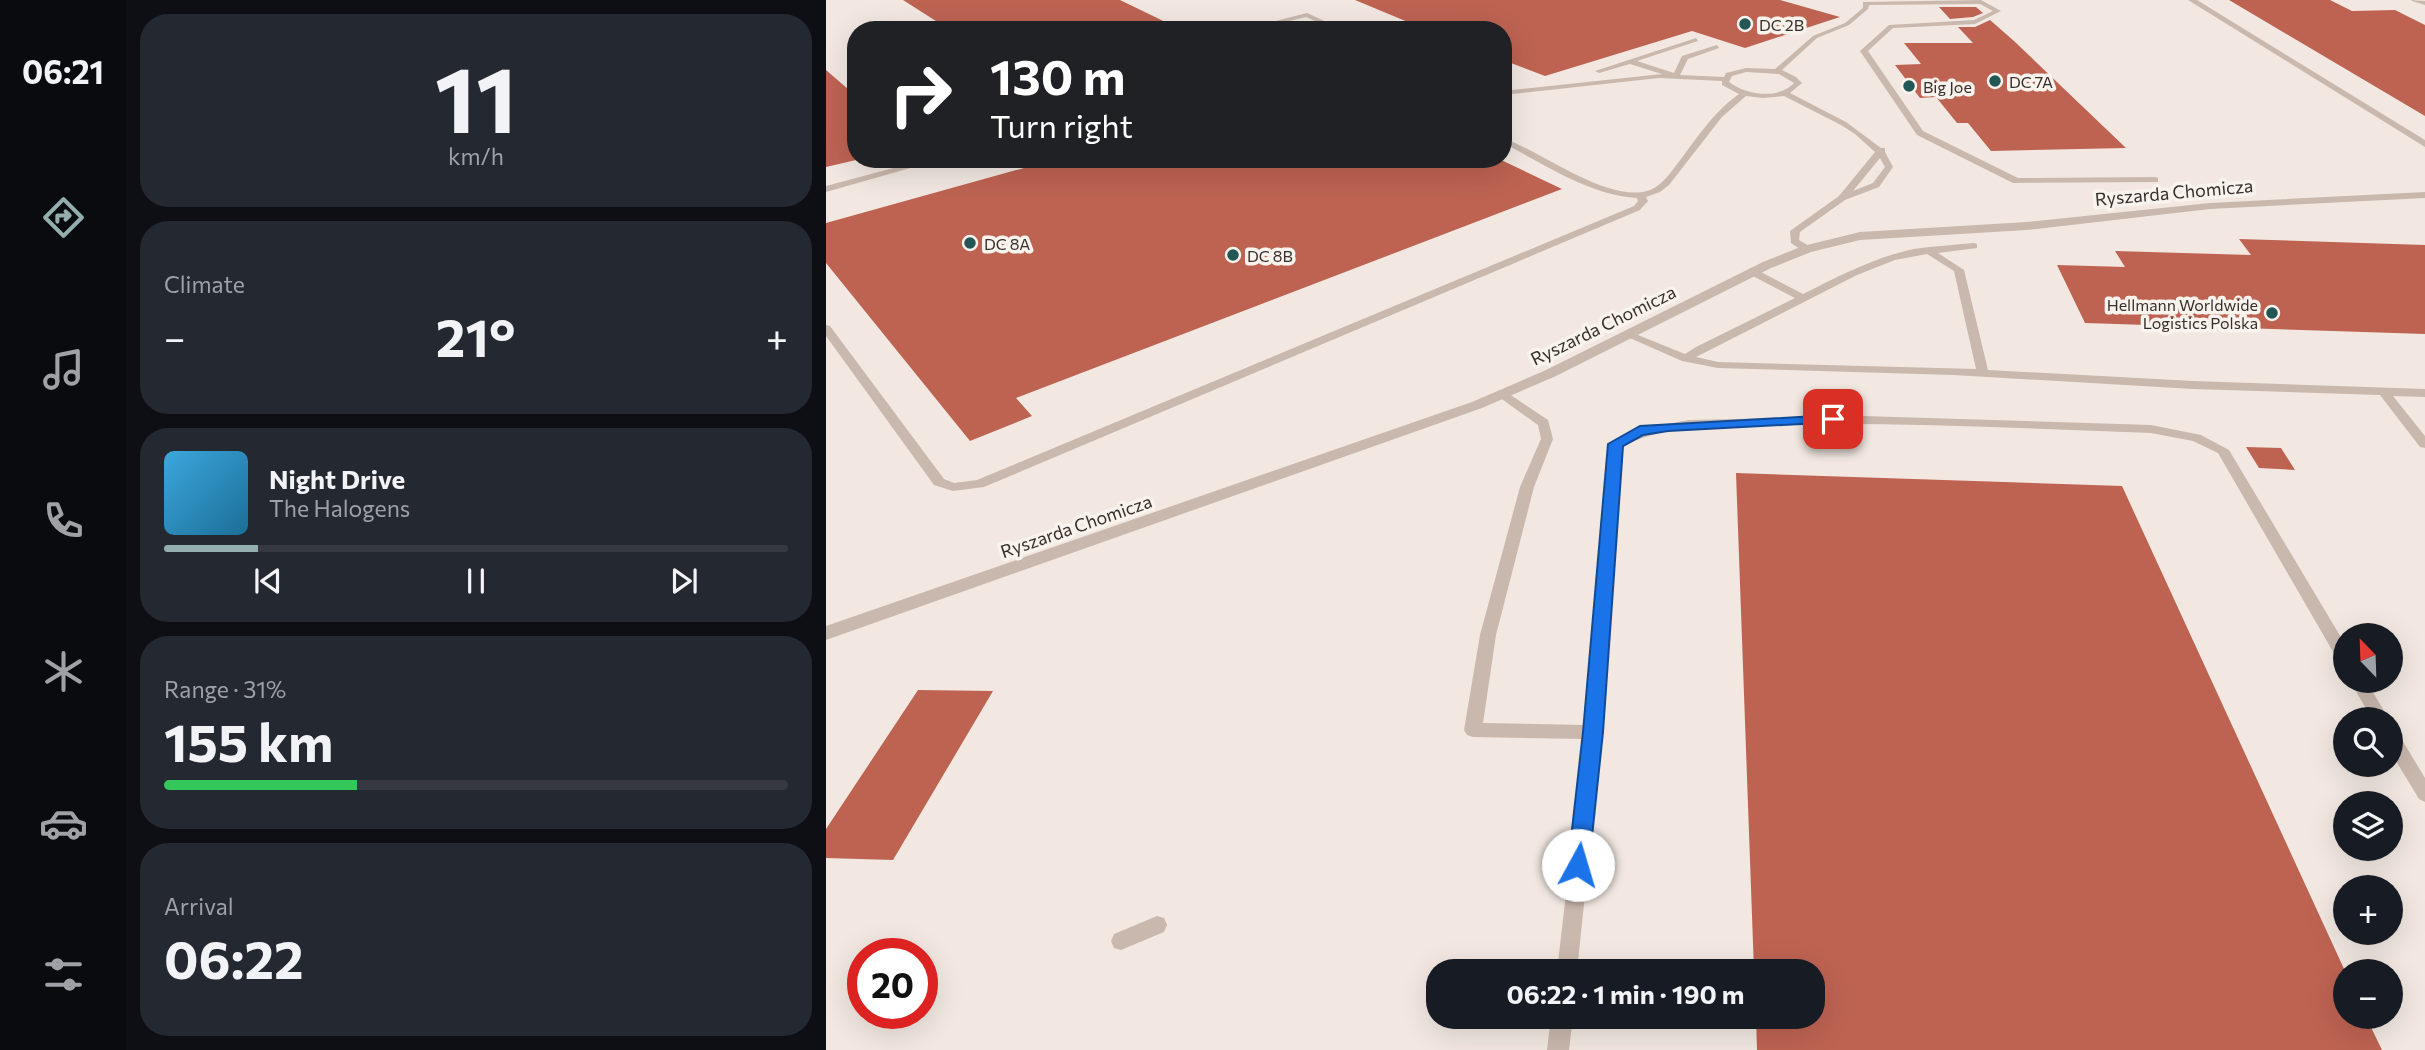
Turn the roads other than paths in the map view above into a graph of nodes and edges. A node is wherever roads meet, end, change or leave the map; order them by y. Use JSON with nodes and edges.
{"nodes":[{"id":1,"x":2192,"y":0,"type":"edge"},
{"id":2,"x":2414,"y":0,"type":"edge"},
{"id":3,"x":1862,"y":2,"type":"edge"},
{"id":4,"x":1918,"y":2,"type":"junction"},
{"id":5,"x":2425,"y":3,"type":"edge"},
{"id":6,"x":1924,"y":9,"type":"dead end"},
{"id":7,"x":1931,"y":16,"type":"dead end"},
{"id":8,"x":1281,"y":21,"type":"edge"},
{"id":9,"x":1321,"y":21,"type":"edge"},
{"id":10,"x":1937,"y":22,"type":"junction"},
{"id":11,"x":1696,"y":40,"type":"dead end"},
{"id":12,"x":1717,"y":47,"type":"dead end"},
{"id":13,"x":1629,"y":61,"type":"junction"},
{"id":14,"x":1599,"y":71,"type":"dead end"},
{"id":15,"x":1777,"y":71,"type":"junction"},
{"id":16,"x":1676,"y":76,"type":"junction"},
{"id":17,"x":1725,"y":79,"type":"junction"},
{"id":18,"x":1512,"y":92,"type":"edge"},
{"id":19,"x":1745,"y":93,"type":"junction"},
{"id":20,"x":1784,"y":93,"type":"junction"},
{"id":21,"x":1512,"y":144,"type":"edge"},
{"id":22,"x":2425,"y":144,"type":"edge"},
{"id":23,"x":1882,"y":150,"type":"junction"},
{"id":24,"x":904,"y":168,"type":"edge"},
{"id":25,"x":2155,"y":180,"type":"dead end"},
{"id":26,"x":826,"y":189,"type":"edge"},
{"id":27,"x":2425,"y":195,"type":"edge"},
{"id":28,"x":1641,"y":196,"type":"junction"},
{"id":29,"x":1842,"y":198,"type":"junction"},
{"id":30,"x":1974,"y":246,"type":"dead end"},
{"id":31,"x":1807,"y":249,"type":"junction"},
{"id":32,"x":1928,"y":251,"type":"junction"},
{"id":33,"x":1753,"y":272,"type":"junction"},
{"id":34,"x":1803,"y":298,"type":"junction"},
{"id":35,"x":826,"y":328,"type":"edge"},
{"id":36,"x":1629,"y":335,"type":"junction"},
{"id":37,"x":1686,"y":359,"type":"junction"},
{"id":38,"x":1983,"y":373,"type":"junction"},
{"id":39,"x":2384,"y":391,"type":"junction"},
{"id":40,"x":2425,"y":393,"type":"edge"},
{"id":41,"x":1503,"y":394,"type":"junction"},
{"id":42,"x":2425,"y":444,"type":"edge"},
{"id":43,"x":826,"y":633,"type":"edge"},
{"id":44,"x":2333,"y":638,"type":"edge"},
{"id":45,"x":1593,"y":732,"type":"junction"},
{"id":46,"x":2403,"y":758,"type":"edge"},
{"id":47,"x":2425,"y":794,"type":"edge"},
{"id":48,"x":1157,"y":925,"type":"dead end"},
{"id":49,"x":1121,"y":941,"type":"dead end"},
{"id":50,"x":1568,"y":959,"type":"edge"},
{"id":51,"x":1561,"y":1029,"type":"edge"},
{"id":52,"x":1558,"y":1050,"type":"edge"}],
"edges":[{"from":1,"to":22,"type":"street"},
{"from":2,"to":5,"type":"lane"},
{"from":3,"to":4,"type":"lane"},
{"from":3,"to":15,"type":"lane"},
{"from":4,"to":6,"type":"lane"},
{"from":4,"to":10,"type":"lane"},
{"from":7,"to":10,"type":"lane"},
{"from":8,"to":9,"type":"lane"},
{"from":10,"to":25,"type":"lane"},
{"from":11,"to":13,"type":"lane"},
{"from":12,"to":16,"type":"lane"},
{"from":13,"to":14,"type":"lane"},
{"from":13,"to":16,"type":"lane"},
{"from":15,"to":17,"type":"lane"},
{"from":15,"to":20,"type":"lane"},
{"from":16,"to":17,"type":"lane"},
{"from":16,"to":18,"type":"lane"},
{"from":17,"to":19,"type":"lane"},
{"from":19,"to":20,"type":"lane"},
{"from":19,"to":28,"type":"lane"},
{"from":20,"to":23,"type":"lane"},
{"from":21,"to":28,"type":"lane"},
{"from":23,"to":29,"type":"lane"},
{"from":23,"to":29,"type":"lane"},
{"from":24,"to":26,"type":"lane"},
{"from":27,"to":31,"type":"street","name":"Ryszarda Chomicza"},
{"from":28,"to":35,"type":"lane"},
{"from":29,"to":31,"type":"lane"},
{"from":30,"to":32,"type":"lane"},
{"from":31,"to":33,"type":"street","name":"Ryszarda Chomicza"},
{"from":32,"to":34,"type":"lane"},
{"from":32,"to":38,"type":"lane"},
{"from":33,"to":34,"type":"lane"},
{"from":33,"to":36,"type":"street","name":"Ryszarda Chomicza"},
{"from":34,"to":37,"type":"lane"},
{"from":36,"to":37,"type":"lane"},
{"from":36,"to":41,"type":"street","name":"Ryszarda Chomicza"},
{"from":37,"to":38,"type":"lane"},
{"from":38,"to":39,"type":"lane"},
{"from":39,"to":40,"type":"lane"},
{"from":39,"to":42,"type":"lane"},
{"from":41,"to":43,"type":"street","name":"Ryszarda Chomicza"},
{"from":41,"to":45,"type":"lane"},
{"from":44,"to":45,"type":"lane"},
{"from":45,"to":50,"type":"lane"},
{"from":46,"to":47,"type":"lane"},
{"from":48,"to":49,"type":"lane"},
{"from":51,"to":52,"type":"lane"}]}
